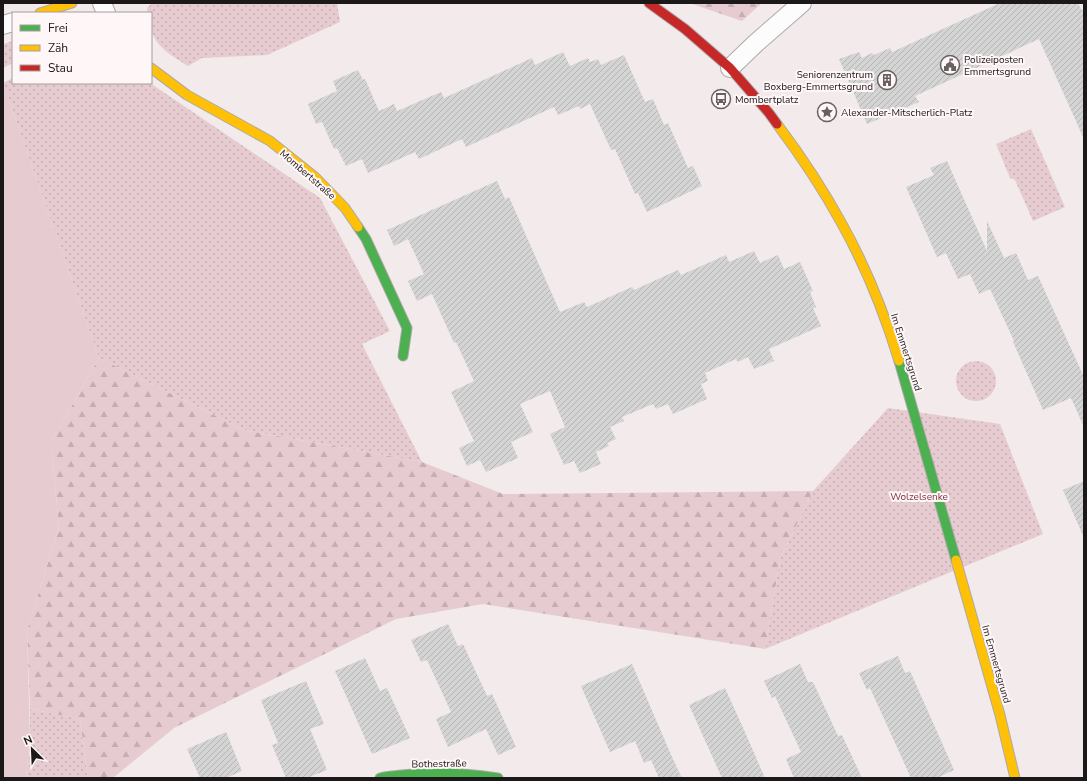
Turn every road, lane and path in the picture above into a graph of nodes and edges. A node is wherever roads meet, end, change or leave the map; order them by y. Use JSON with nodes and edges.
{"nodes":[{"id":1,"x":72,"y":3,"type":"edge"},
{"id":2,"x":649,"y":3,"type":"edge"},
{"id":3,"x":802,"y":3,"type":"edge"},
{"id":4,"x":43,"y":12,"type":"edge"},
{"id":5,"x":730,"y":68,"type":"junction"},
{"id":6,"x":152,"y":69,"type":"edge"},
{"id":7,"x":403,"y":356,"type":"dead end"},
{"id":8,"x":446,"y":775,"type":"edge"},
{"id":9,"x":380,"y":778,"type":"edge"},
{"id":10,"x":498,"y":778,"type":"edge"},
{"id":11,"x":1015,"y":778,"type":"edge"}],
"edges":[{"from":1,"to":4,"type":"street"},
{"from":2,"to":5,"type":"street","name":"Im Emmertsgrund"},
{"from":3,"to":5,"type":"street"},
{"from":5,"to":11,"type":"street","name":"Im Emmertsgrund"},
{"from":6,"to":7,"type":"street","name":"Mombertstraße"},
{"from":8,"to":9,"type":"street","name":"Bothestraße"},
{"from":8,"to":10,"type":"street","name":"Bothestraße"}]}
